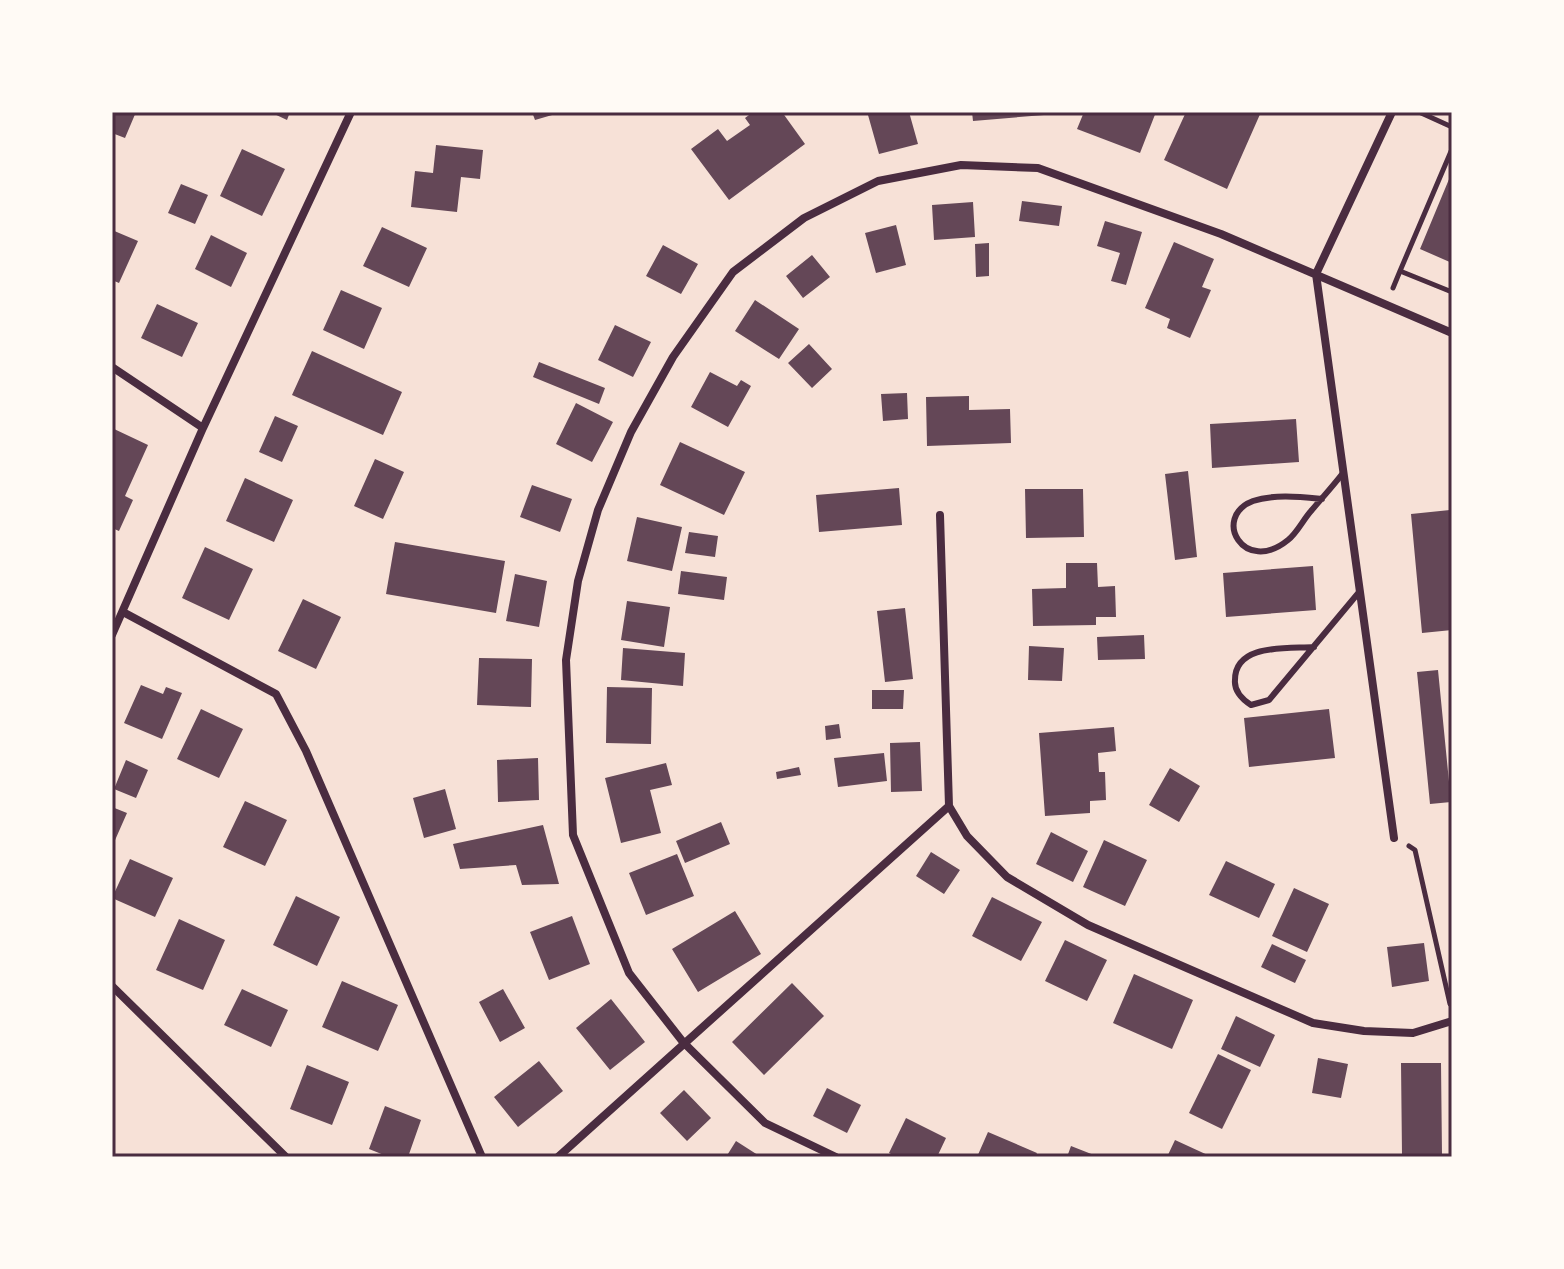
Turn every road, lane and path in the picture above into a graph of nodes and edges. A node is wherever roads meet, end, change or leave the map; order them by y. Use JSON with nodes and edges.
{"nodes":[{"id":1,"x":351,"y":112,"type":"edge"},
{"id":2,"x":1392,"y":112,"type":"edge"},
{"id":3,"x":1419,"y":112,"type":"edge"},
{"id":4,"x":1452,"y":127,"type":"edge"},
{"id":5,"x":1452,"y":149,"type":"edge"},
{"id":6,"x":1400,"y":271,"type":"junction"},
{"id":7,"x":1316,"y":274,"type":"junction"},
{"id":8,"x":1452,"y":292,"type":"edge"},
{"id":9,"x":1385,"y":304,"type":"junction"},
{"id":10,"x":1452,"y":333,"type":"edge"},
{"id":11,"x":112,"y":367,"type":"edge"},
{"id":12,"x":203,"y":428,"type":"junction"},
{"id":13,"x":1343,"y":473,"type":"junction"},
{"id":14,"x":1322,"y":499,"type":"junction"},
{"id":15,"x":940,"y":515,"type":"dead end"},
{"id":16,"x":1360,"y":591,"type":"junction"},
{"id":17,"x":123,"y":612,"type":"junction"},
{"id":18,"x":112,"y":635,"type":"edge"},
{"id":19,"x":1314,"y":647,"type":"junction"},
{"id":20,"x":949,"y":806,"type":"junction"},
{"id":21,"x":1394,"y":838,"type":"joint"},
{"id":22,"x":112,"y":986,"type":"edge"},
{"id":23,"x":1452,"y":1013,"type":"edge"},
{"id":24,"x":1452,"y":1021,"type":"edge"},
{"id":25,"x":683,"y":1042,"type":"junction"},
{"id":26,"x":286,"y":1157,"type":"edge"},
{"id":27,"x":482,"y":1157,"type":"edge"},
{"id":28,"x":558,"y":1157,"type":"edge"},
{"id":29,"x":836,"y":1157,"type":"edge"}],
"edges":[{"from":1,"to":12,"type":"street"},
{"from":2,"to":7,"type":"street"},
{"from":3,"to":4,"type":"path"},
{"from":5,"to":6,"type":"path"},
{"from":6,"to":8,"type":"path"},
{"from":6,"to":9,"type":"path"},
{"from":7,"to":9,"type":"street"},
{"from":7,"to":13,"type":"street"},
{"from":7,"to":25,"type":"street"},
{"from":9,"to":10,"type":"street"},
{"from":11,"to":12,"type":"street"},
{"from":12,"to":17,"type":"street"},
{"from":13,"to":14,"type":"lane"},
{"from":13,"to":16,"type":"street"},
{"from":14,"to":14,"type":"lane"},
{"from":15,"to":20,"type":"street"},
{"from":16,"to":19,"type":"lane"},
{"from":16,"to":21,"type":"street"},
{"from":17,"to":18,"type":"street"},
{"from":17,"to":27,"type":"street"},
{"from":19,"to":19,"type":"lane"},
{"from":20,"to":24,"type":"street"},
{"from":20,"to":25,"type":"street"},
{"from":21,"to":23,"type":"path"},
{"from":22,"to":26,"type":"street"},
{"from":25,"to":28,"type":"street"},
{"from":25,"to":29,"type":"street"}]}
